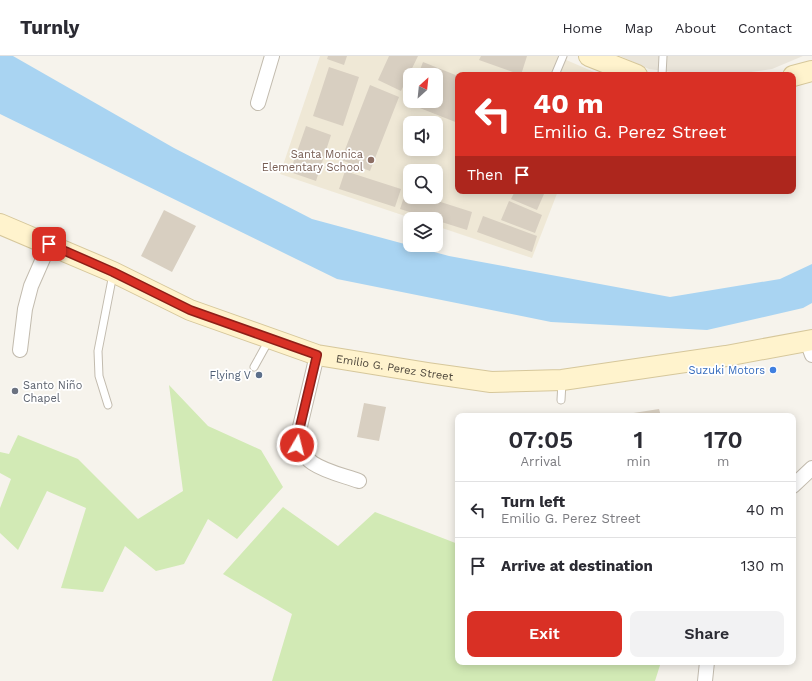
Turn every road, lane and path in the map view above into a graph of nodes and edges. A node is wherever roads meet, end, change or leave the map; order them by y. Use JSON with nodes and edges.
{"nodes":[{"id":1,"x":272,"y":56,"type":"edge"},
{"id":2,"x":563,"y":56,"type":"edge"},
{"id":3,"x":589,"y":56,"type":"edge"},
{"id":4,"x":663,"y":56,"type":"edge"},
{"id":5,"x":556,"y":72,"type":"edge"},
{"id":6,"x":629,"y":72,"type":"edge"},
{"id":7,"x":662,"y":72,"type":"edge"},
{"id":8,"x":258,"y":103,"type":"dead end"},
{"id":9,"x":0,"y":224,"type":"edge"},
{"id":10,"x":49,"y":244,"type":"junction"},
{"id":11,"x":113,"y":272,"type":"junction"},
{"id":12,"x":270,"y":338,"type":"junction"},
{"id":13,"x":810,"y":345,"type":"edge"},
{"id":14,"x":20,"y":350,"type":"dead end"},
{"id":15,"x":317,"y":355,"type":"junction"},
{"id":16,"x":254,"y":367,"type":"dead end"},
{"id":17,"x":562,"y":380,"type":"junction"},
{"id":18,"x":561,"y":400,"type":"dead end"},
{"id":19,"x":108,"y":405,"type":"dead end"},
{"id":20,"x":812,"y":468,"type":"edge"},
{"id":21,"x":359,"y":480,"type":"dead end"},
{"id":22,"x":796,"y":483,"type":"edge"},
{"id":23,"x":707,"y":665,"type":"edge"},
{"id":24,"x":705,"y":681,"type":"edge"}],
"edges":[{"from":1,"to":8,"type":"street"},
{"from":2,"to":5,"type":"lane"},
{"from":3,"to":6,"type":"main road"},
{"from":4,"to":7,"type":"lane"},
{"from":9,"to":10,"type":"main road","name":"Emilio G. Perez Street"},
{"from":10,"to":11,"type":"main road","name":"Emilio G. Perez Street"},
{"from":10,"to":14,"type":"street"},
{"from":11,"to":12,"type":"main road","name":"Emilio G. Perez Street"},
{"from":11,"to":19,"type":"lane"},
{"from":12,"to":15,"type":"main road","name":"Emilio G. Perez Street"},
{"from":12,"to":16,"type":"lane"},
{"from":13,"to":17,"type":"main road","name":"Emilio G. Perez Street"},
{"from":15,"to":17,"type":"main road","name":"Emilio G. Perez Street"},
{"from":15,"to":21,"type":"street"},
{"from":17,"to":18,"type":"lane"},
{"from":20,"to":22,"type":"street"},
{"from":23,"to":24,"type":"street"}]}
